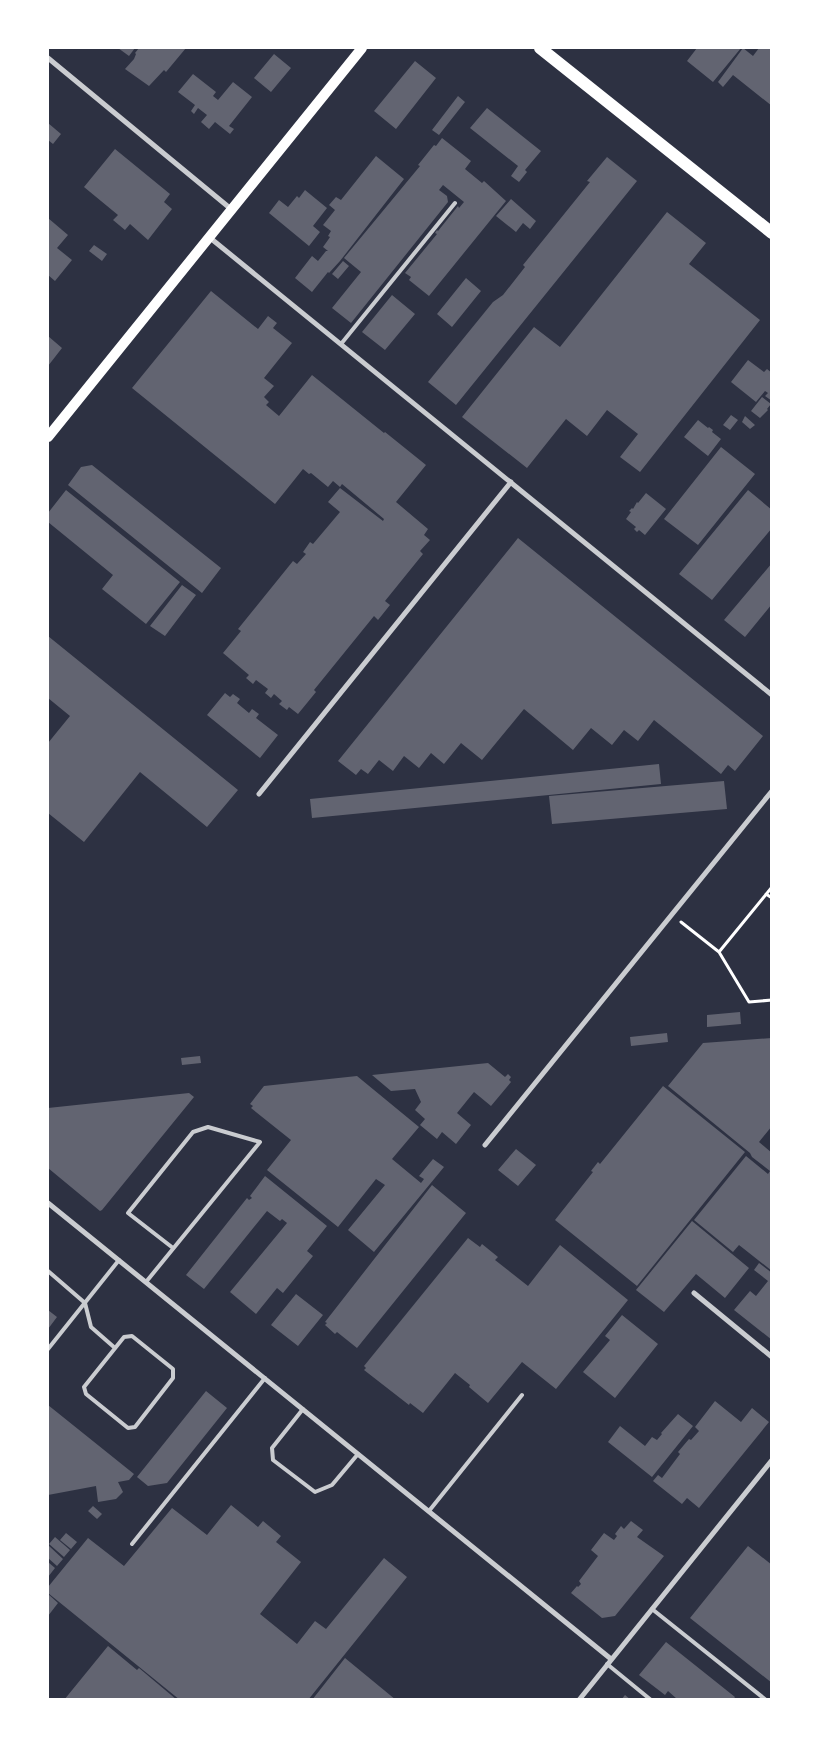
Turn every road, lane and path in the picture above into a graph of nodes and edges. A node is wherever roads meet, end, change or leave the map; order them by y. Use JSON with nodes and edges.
{"nodes":[{"id":1,"x":362,"y":48,"type":"edge"},
{"id":2,"x":540,"y":48,"type":"edge"},
{"id":3,"x":48,"y":58,"type":"edge"},
{"id":4,"x":455,"y":203,"type":"dead end"},
{"id":5,"x":232,"y":209,"type":"junction"},
{"id":6,"x":772,"y":233,"type":"edge"},
{"id":7,"x":209,"y":237,"type":"junction"},
{"id":8,"x":341,"y":344,"type":"junction"},
{"id":9,"x":48,"y":434,"type":"edge"},
{"id":10,"x":511,"y":482,"type":"junction"},
{"id":11,"x":772,"y":695,"type":"edge"},
{"id":12,"x":772,"y":791,"type":"edge"},
{"id":13,"x":259,"y":794,"type":"dead end"},
{"id":14,"x":772,"y":887,"type":"edge"},
{"id":15,"x":766,"y":894,"type":"junction"},
{"id":16,"x":772,"y":898,"type":"edge"},
{"id":17,"x":672,"y":914,"type":"junction"},
{"id":18,"x":718,"y":952,"type":"junction"},
{"id":19,"x":772,"y":1000,"type":"edge"},
{"id":20,"x":485,"y":1145,"type":"dead end"},
{"id":21,"x":48,"y":1202,"type":"edge"},
{"id":22,"x":173,"y":1248,"type":"junction"},
{"id":23,"x":119,"y":1260,"type":"junction"},
{"id":24,"x":48,"y":1271,"type":"edge"},
{"id":25,"x":146,"y":1282,"type":"junction"},
{"id":26,"x":694,"y":1293,"type":"dead end"},
{"id":27,"x":85,"y":1302,"type":"junction"},
{"id":28,"x":115,"y":1348,"type":"junction"},
{"id":29,"x":48,"y":1350,"type":"edge"},
{"id":30,"x":772,"y":1357,"type":"edge"},
{"id":31,"x":265,"y":1378,"type":"junction"},
{"id":32,"x":522,"y":1395,"type":"dead end"},
{"id":33,"x":303,"y":1409,"type":"junction"},
{"id":34,"x":358,"y":1454,"type":"junction"},
{"id":35,"x":772,"y":1460,"type":"edge"},
{"id":36,"x":429,"y":1511,"type":"junction"},
{"id":37,"x":132,"y":1544,"type":"dead end"},
{"id":38,"x":652,"y":1609,"type":"junction"},
{"id":39,"x":611,"y":1659,"type":"junction"},
{"id":40,"x":607,"y":1664,"type":"junction"},
{"id":41,"x":579,"y":1700,"type":"edge"},
{"id":42,"x":651,"y":1700,"type":"edge"},
{"id":43,"x":766,"y":1700,"type":"edge"}],
"edges":[{"from":1,"to":5,"type":"main road"},
{"from":2,"to":6,"type":"main road"},
{"from":3,"to":5,"type":"street"},
{"from":4,"to":8,"type":"lane"},
{"from":5,"to":7,"type":"main road"},
{"from":7,"to":8,"type":"street"},
{"from":7,"to":9,"type":"main road"},
{"from":8,"to":10,"type":"street"},
{"from":10,"to":11,"type":"street"},
{"from":10,"to":13,"type":"street"},
{"from":12,"to":17,"type":"street"},
{"from":14,"to":15,"type":"path"},
{"from":15,"to":16,"type":"path"},
{"from":15,"to":18,"type":"path"},
{"from":17,"to":18,"type":"path"},
{"from":17,"to":20,"type":"street"},
{"from":18,"to":19,"type":"path"},
{"from":21,"to":23,"type":"street"},
{"from":22,"to":22,"type":"lane"},
{"from":22,"to":25,"type":"lane"},
{"from":23,"to":25,"type":"street"},
{"from":23,"to":27,"type":"lane"},
{"from":24,"to":27,"type":"lane"},
{"from":25,"to":31,"type":"street"},
{"from":26,"to":30,"type":"street"},
{"from":27,"to":28,"type":"lane"},
{"from":27,"to":29,"type":"lane"},
{"from":28,"to":28,"type":"lane"},
{"from":31,"to":33,"type":"street"},
{"from":31,"to":37,"type":"lane"},
{"from":32,"to":36,"type":"lane"},
{"from":33,"to":34,"type":"street"},
{"from":33,"to":34,"type":"lane"},
{"from":34,"to":36,"type":"street"},
{"from":35,"to":38,"type":"street"},
{"from":36,"to":39,"type":"street"},
{"from":38,"to":39,"type":"street"},
{"from":38,"to":43,"type":"lane"},
{"from":39,"to":40,"type":"street"},
{"from":40,"to":41,"type":"street"},
{"from":40,"to":42,"type":"lane"}]}
